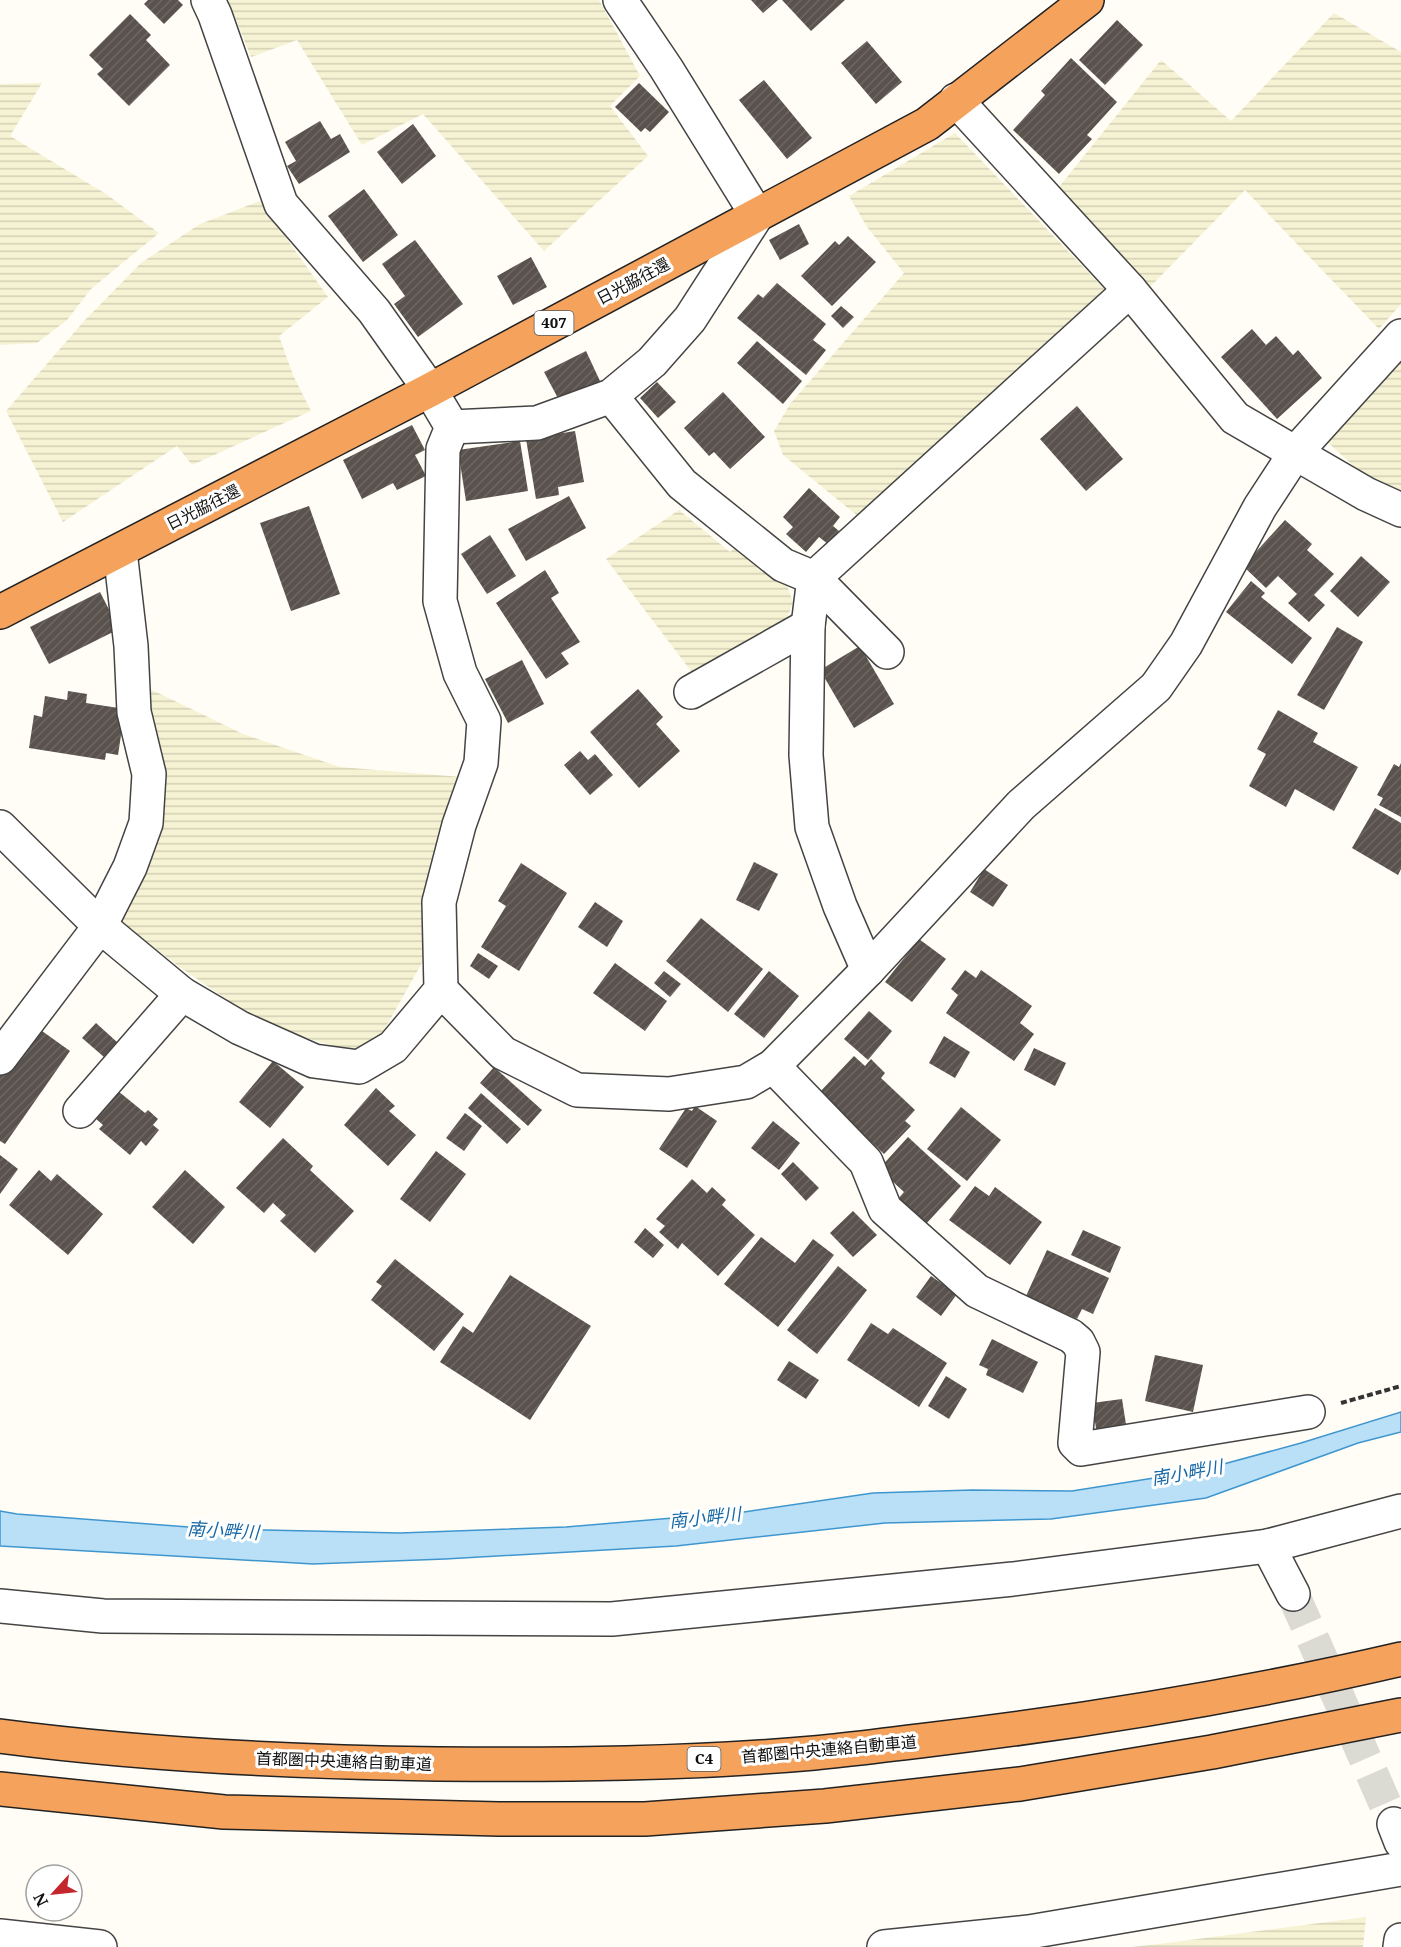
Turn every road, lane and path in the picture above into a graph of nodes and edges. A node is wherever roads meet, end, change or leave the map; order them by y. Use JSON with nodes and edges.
{"nodes":[{"id":1,"x":208,"y":0,"type":"edge"},
{"id":2,"x":620,"y":0,"type":"edge"},
{"id":3,"x":1086,"y":0,"type":"edge"},
{"id":4,"x":956,"y":100,"type":"junction"},
{"id":5,"x":757,"y":215,"type":"junction"},
{"id":6,"x":1130,"y":290,"type":"junction"},
{"id":7,"x":1401,"y":336,"type":"edge"},
{"id":8,"x":430,"y":390,"type":"junction"},
{"id":9,"x":611,"y":396,"type":"junction"},
{"id":10,"x":452,"y":427,"type":"junction"},
{"id":11,"x":1296,"y":452,"type":"junction"},
{"id":12,"x":1401,"y":510,"type":"edge"},
{"id":13,"x":120,"y":550,"type":"junction"},
{"id":14,"x":814,"y":578,"type":"junction"},
{"id":15,"x":0,"y":612,"type":"edge"},
{"id":16,"x":808,"y":626,"type":"junction"},
{"id":17,"x":887,"y":652,"type":"dead end"},
{"id":18,"x":691,"y":692,"type":"dead end"},
{"id":19,"x":0,"y":827,"type":"edge"},
{"id":20,"x":100,"y":926,"type":"junction"},
{"id":21,"x":868,"y":970,"type":"junction"},
{"id":22,"x":441,"y":990,"type":"junction"},
{"id":23,"x":182,"y":994,"type":"junction"},
{"id":24,"x":0,"y":1058,"type":"edge"},
{"id":25,"x":773,"y":1066,"type":"junction"},
{"id":26,"x":80,"y":1112,"type":"dead end"},
{"id":27,"x":1401,"y":1386,"type":"edge"},
{"id":28,"x":1308,"y":1412,"type":"joint"},
{"id":29,"x":1401,"y":1511,"type":"edge"},
{"id":30,"x":1268,"y":1546,"type":"junction"},
{"id":31,"x":1293,"y":1594,"type":"tunnel mouth"},
{"id":32,"x":0,"y":1606,"type":"edge"},
{"id":33,"x":1401,"y":1659,"type":"edge"},
{"id":34,"x":1401,"y":1715,"type":"edge"},
{"id":35,"x":0,"y":1736,"type":"edge"},
{"id":36,"x":0,"y":1789,"type":"edge"},
{"id":37,"x":1401,"y":1869,"type":"edge"},
{"id":38,"x":0,"y":1936,"type":"edge"},
{"id":39,"x":1401,"y":1940,"type":"edge"},
{"id":40,"x":100,"y":1947,"type":"edge"},
{"id":41,"x":884,"y":1947,"type":"edge"},
{"id":42,"x":1400,"y":1947,"type":"edge"}],
"edges":[{"from":1,"to":8,"type":"street"},
{"from":2,"to":5,"type":"street"},
{"from":3,"to":4,"type":"highway","name":"日光脇往還","number":"407"},
{"from":4,"to":5,"type":"highway","name":"日光脇往還","number":"407"},
{"from":4,"to":6,"type":"street"},
{"from":5,"to":8,"type":"highway","name":"日光脇往還","number":"407"},
{"from":5,"to":9,"type":"street"},
{"from":6,"to":11,"type":"street"},
{"from":6,"to":14,"type":"street"},
{"from":7,"to":11,"type":"street"},
{"from":8,"to":10,"type":"street"},
{"from":8,"to":13,"type":"highway","name":"日光脇往還","number":"407"},
{"from":9,"to":10,"type":"street"},
{"from":9,"to":14,"type":"street"},
{"from":10,"to":22,"type":"street"},
{"from":11,"to":12,"type":"street"},
{"from":11,"to":21,"type":"street"},
{"from":13,"to":15,"type":"highway","name":"日光脇往還","number":"407"},
{"from":13,"to":20,"type":"street"},
{"from":14,"to":16,"type":"street"},
{"from":14,"to":17,"type":"street"},
{"from":16,"to":18,"type":"street"},
{"from":16,"to":21,"type":"street"},
{"from":19,"to":20,"type":"street"},
{"from":20,"to":23,"type":"street"},
{"from":20,"to":24,"type":"street"},
{"from":21,"to":25,"type":"street"},
{"from":22,"to":23,"type":"street"},
{"from":22,"to":25,"type":"street"},
{"from":23,"to":26,"type":"street"},
{"from":25,"to":28,"type":"street"},
{"from":27,"to":28,"type":"path"},
{"from":29,"to":30,"type":"street"},
{"from":30,"to":31,"type":"street"},
{"from":30,"to":32,"type":"street"},
{"from":33,"to":35,"type":"highway","name":"首都圏中央連絡自動車道","number":"C4"},
{"from":34,"to":36,"type":"highway"},
{"from":37,"to":41,"type":"street"},
{"from":38,"to":40,"type":"street"},
{"from":39,"to":42,"type":"street"}]}
